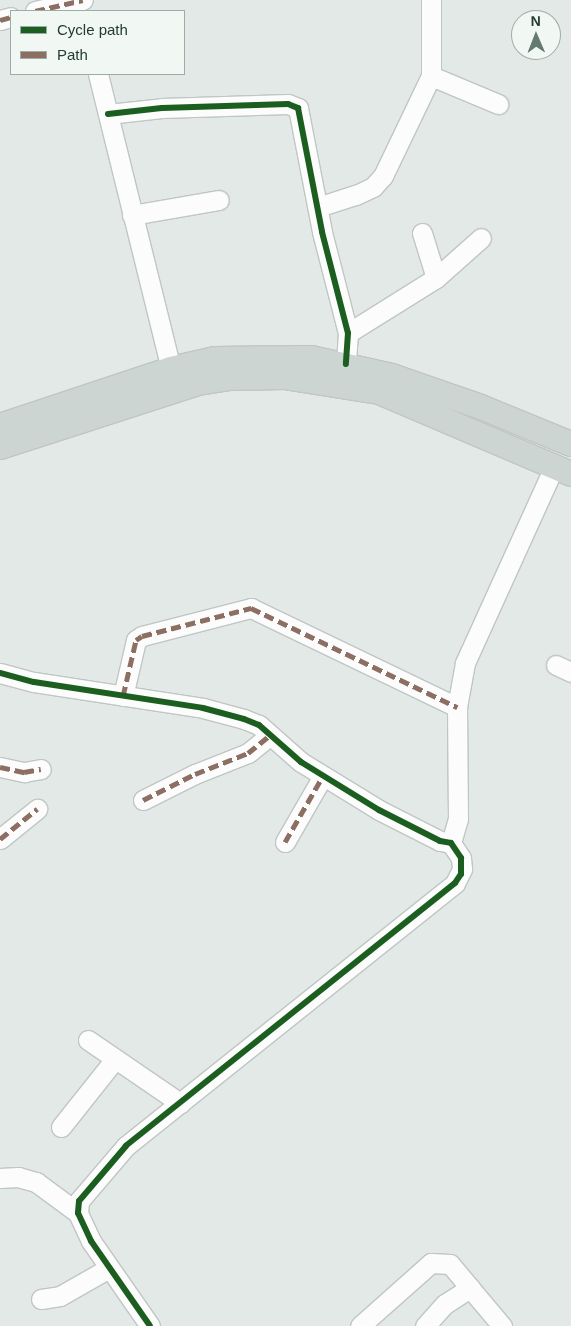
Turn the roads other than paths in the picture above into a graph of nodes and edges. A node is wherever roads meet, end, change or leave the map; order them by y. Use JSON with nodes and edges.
{"nodes":[{"id":1,"x":82,"y":0,"type":"edge"},
{"id":2,"x":432,"y":0,"type":"edge"},
{"id":3,"x":40,"y":10,"type":"edge"},
{"id":4,"x":98,"y":75,"type":"edge"},
{"id":5,"x":431,"y":76,"type":"junction"},
{"id":6,"x":498,"y":104,"type":"dead end"},
{"id":7,"x":108,"y":114,"type":"junction"},
{"id":8,"x":219,"y":200,"type":"dead end"},
{"id":9,"x":318,"y":207,"type":"junction"},
{"id":10,"x":132,"y":215,"type":"junction"},
{"id":11,"x":422,"y":233,"type":"dead end"},
{"id":12,"x":480,"y":238,"type":"dead end"},
{"id":13,"x":436,"y":278,"type":"junction"},
{"id":14,"x":348,"y":333,"type":"junction"},
{"id":15,"x":346,"y":364,"type":"junction"},
{"id":16,"x":171,"y":369,"type":"junction"},
{"id":17,"x":34,"y":425,"type":"junction"},
{"id":18,"x":2,"y":436,"type":"edge"},
{"id":19,"x":571,"y":444,"type":"edge"},
{"id":20,"x":562,"y":470,"type":"edge"},
{"id":21,"x":0,"y":672,"type":"edge"},
{"id":22,"x":123,"y":696,"type":"junction"},
{"id":23,"x":457,"y":707,"type":"junction"},
{"id":24,"x":269,"y":736,"type":"junction"},
{"id":25,"x":0,"y":767,"type":"edge"},
{"id":26,"x":41,"y":769,"type":"dead end"},
{"id":27,"x":323,"y":776,"type":"junction"},
{"id":28,"x":143,"y":800,"type":"dead end"},
{"id":29,"x":37,"y":809,"type":"dead end"},
{"id":30,"x":0,"y":839,"type":"edge"},
{"id":31,"x":285,"y":842,"type":"dead end"},
{"id":32,"x":451,"y":843,"type":"junction"},
{"id":33,"x":88,"y":1040,"type":"dead end"},
{"id":34,"x":115,"y":1059,"type":"junction"},
{"id":35,"x":180,"y":1103,"type":"junction"},
{"id":36,"x":61,"y":1127,"type":"dead end"},
{"id":37,"x":0,"y":1178,"type":"edge"},
{"id":38,"x":78,"y":1213,"type":"junction"},
{"id":39,"x":109,"y":1268,"type":"junction"},
{"id":40,"x":470,"y":1288,"type":"junction"},
{"id":41,"x":41,"y":1299,"type":"dead end"},
{"id":42,"x":150,"y":1326,"type":"edge"},
{"id":43,"x":360,"y":1326,"type":"edge"},
{"id":44,"x":425,"y":1326,"type":"edge"},
{"id":45,"x":502,"y":1326,"type":"edge"}],
"edges":[{"from":1,"to":3,"type":"street"},
{"from":2,"to":5,"type":"street"},
{"from":4,"to":7,"type":"street"},
{"from":5,"to":6,"type":"street"},
{"from":5,"to":9,"type":"street"},
{"from":7,"to":9,"type":"street"},
{"from":7,"to":10,"type":"street"},
{"from":8,"to":10,"type":"street"},
{"from":9,"to":14,"type":"street"},
{"from":10,"to":16,"type":"street"},
{"from":11,"to":13,"type":"street"},
{"from":12,"to":13,"type":"street"},
{"from":13,"to":14,"type":"street"},
{"from":14,"to":15,"type":"street"},
{"from":15,"to":16,"type":"main road"},
{"from":15,"to":19,"type":"main road"},
{"from":16,"to":17,"type":"main road"},
{"from":17,"to":18,"type":"main road"},
{"from":17,"to":20,"type":"main road"},
{"from":20,"to":23,"type":"street"},
{"from":21,"to":22,"type":"street"},
{"from":22,"to":23,"type":"street"},
{"from":22,"to":24,"type":"street"},
{"from":23,"to":32,"type":"street"},
{"from":24,"to":27,"type":"street"},
{"from":24,"to":28,"type":"street"},
{"from":25,"to":26,"type":"street"},
{"from":27,"to":31,"type":"street"},
{"from":27,"to":32,"type":"street"},
{"from":29,"to":30,"type":"street"},
{"from":32,"to":35,"type":"street"},
{"from":33,"to":34,"type":"street"},
{"from":34,"to":35,"type":"street"},
{"from":34,"to":36,"type":"street"},
{"from":35,"to":38,"type":"street"},
{"from":37,"to":38,"type":"street"},
{"from":38,"to":39,"type":"street"},
{"from":39,"to":41,"type":"street"},
{"from":39,"to":42,"type":"street"},
{"from":40,"to":43,"type":"street"},
{"from":40,"to":44,"type":"street"},
{"from":40,"to":45,"type":"street"}]}
